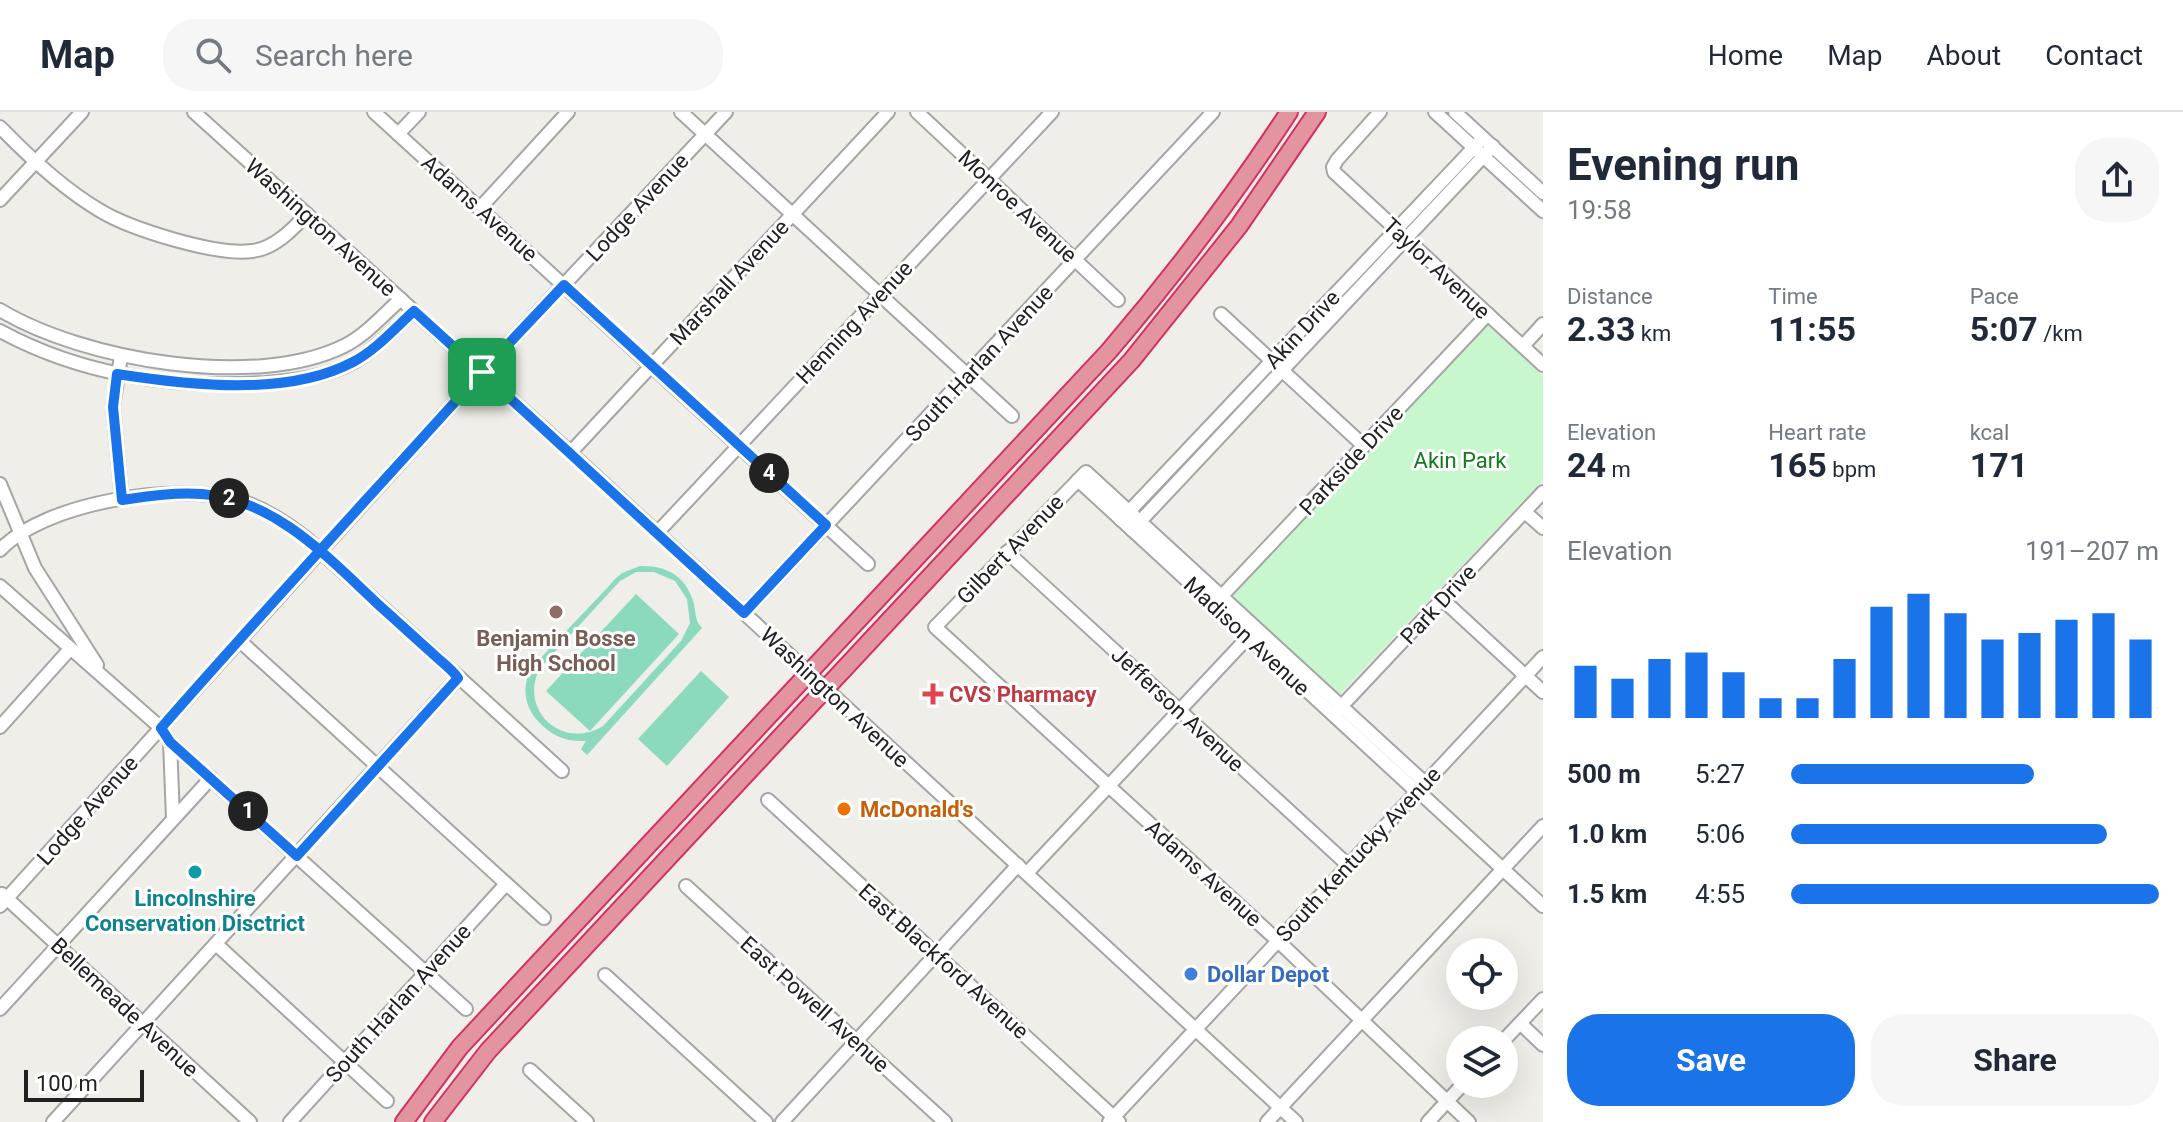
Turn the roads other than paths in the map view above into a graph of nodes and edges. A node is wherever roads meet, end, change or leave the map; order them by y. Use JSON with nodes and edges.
{"nodes":[{"id":1,"x":82,"y":112,"type":"edge"},
{"id":2,"x":194,"y":112,"type":"edge"},
{"id":3,"x":374,"y":112,"type":"edge"},
{"id":4,"x":419,"y":112,"type":"edge"},
{"id":5,"x":568,"y":112,"type":"edge"},
{"id":6,"x":681,"y":112,"type":"edge"},
{"id":7,"x":726,"y":112,"type":"edge"},
{"id":8,"x":888,"y":112,"type":"edge"},
{"id":9,"x":917,"y":112,"type":"edge"},
{"id":10,"x":1052,"y":112,"type":"edge"},
{"id":11,"x":1213,"y":112,"type":"edge"},
{"id":12,"x":1289,"y":112,"type":"edge"},
{"id":13,"x":1317,"y":112,"type":"edge"},
{"id":14,"x":1380,"y":112,"type":"edge"},
{"id":15,"x":1435,"y":112,"type":"edge"},
{"id":16,"x":1455,"y":112,"type":"edge"},
{"id":17,"x":0,"y":127,"type":"edge"},
{"id":18,"x":398,"y":134,"type":"junction"},
{"id":19,"x":705,"y":134,"type":"junction"},
{"id":20,"x":1483,"y":147,"type":"junction"},
{"id":21,"x":35,"y":162,"type":"junction"},
{"id":22,"x":989,"y":179,"type":"junction"},
{"id":23,"x":1543,"y":193,"type":"edge"},
{"id":24,"x":0,"y":200,"type":"edge"},
{"id":25,"x":480,"y":208,"type":"junction"},
{"id":26,"x":1543,"y":211,"type":"edge"},
{"id":27,"x":307,"y":214,"type":"junction"},
{"id":28,"x":792,"y":214,"type":"junction"},
{"id":29,"x":1401,"y":234,"type":"junction"},
{"id":30,"x":1075,"y":258,"type":"junction"},
{"id":31,"x":564,"y":285,"type":"junction"},
{"id":32,"x":880,"y":295,"type":"junction"},
{"id":33,"x":401,"y":299,"type":"junction"},
{"id":34,"x":1118,"y":300,"type":"dead end"},
{"id":35,"x":0,"y":310,"type":"edge"},
{"id":36,"x":414,"y":311,"type":"junction"},
{"id":37,"x":1221,"y":314,"type":"dead end"},
{"id":38,"x":1488,"y":314,"type":"junction"},
{"id":39,"x":1543,"y":324,"type":"edge"},
{"id":40,"x":0,"y":331,"type":"edge"},
{"id":41,"x":1523,"y":346,"type":"junction"},
{"id":42,"x":121,"y":356,"type":"junction"},
{"id":43,"x":1272,"y":361,"type":"junction"},
{"id":44,"x":652,"y":365,"type":"junction"},
{"id":45,"x":1543,"y":365,"type":"edge"},
{"id":46,"x":1282,"y":371,"type":"junction"},
{"id":47,"x":482,"y":372,"type":"junction"},
{"id":48,"x":117,"y":374,"type":"junction"},
{"id":49,"x":967,"y":375,"type":"junction"},
{"id":50,"x":1012,"y":416,"type":"dead end"},
{"id":51,"x":739,"y":445,"type":"junction"},
{"id":52,"x":1364,"y":446,"type":"junction"},
{"id":53,"x":570,"y":453,"type":"junction"},
{"id":54,"x":1082,"y":476,"type":"joint"},
{"id":55,"x":0,"y":484,"type":"edge"},
{"id":56,"x":982,"y":488,"type":"junction"},
{"id":57,"x":1543,"y":492,"type":"edge"},
{"id":58,"x":122,"y":500,"type":"junction"},
{"id":59,"x":1000,"y":504,"type":"junction"},
{"id":60,"x":1525,"y":512,"type":"junction"},
{"id":61,"x":1126,"y":516,"type":"junction"},
{"id":62,"x":826,"y":525,"type":"junction"},
{"id":63,"x":1136,"y":526,"type":"junction"},
{"id":64,"x":1543,"y":528,"type":"edge"},
{"id":65,"x":19,"y":532,"type":"junction"},
{"id":66,"x":657,"y":533,"type":"junction"},
{"id":67,"x":0,"y":550,"type":"edge"},
{"id":68,"x":321,"y":552,"type":"junction"},
{"id":69,"x":1007,"y":552,"type":"junction"},
{"id":70,"x":868,"y":564,"type":"dead end"},
{"id":71,"x":0,"y":586,"type":"edge"},
{"id":72,"x":1442,"y":599,"type":"junction"},
{"id":73,"x":1218,"y":600,"type":"junction"},
{"id":74,"x":744,"y":613,"type":"junction"},
{"id":75,"x":935,"y":627,"type":"joint"},
{"id":76,"x":1252,"y":633,"type":"junction"},
{"id":77,"x":240,"y":641,"type":"junction"},
{"id":78,"x":70,"y":649,"type":"junction"},
{"id":79,"x":1543,"y":657,"type":"edge"},
{"id":80,"x":809,"y":673,"type":"junction"},
{"id":81,"x":1526,"y":676,"type":"junction"},
{"id":82,"x":105,"y":677,"type":"junction"},
{"id":83,"x":458,"y":678,"type":"junction"},
{"id":84,"x":827,"y":689,"type":"junction"},
{"id":85,"x":1543,"y":692,"type":"edge"},
{"id":86,"x":1180,"y":710,"type":"junction"},
{"id":87,"x":1337,"y":710,"type":"junction"},
{"id":88,"x":0,"y":727,"type":"edge"},
{"id":89,"x":161,"y":728,"type":"junction"},
{"id":90,"x":170,"y":742,"type":"junction"},
{"id":91,"x":377,"y":766,"type":"junction"},
{"id":92,"x":562,"y":771,"type":"dead end"},
{"id":93,"x":211,"y":778,"type":"junction"},
{"id":94,"x":1109,"y":786,"type":"junction"},
{"id":95,"x":1420,"y":788,"type":"junction"},
{"id":96,"x":768,"y":800,"type":"dead end"},
{"id":97,"x":173,"y":818,"type":"junction"},
{"id":98,"x":1543,"y":826,"type":"edge"},
{"id":99,"x":297,"y":856,"type":"junction"},
{"id":100,"x":1348,"y":865,"type":"junction"},
{"id":101,"x":1023,"y":869,"type":"junction"},
{"id":102,"x":1503,"y":869,"type":"junction"},
{"id":103,"x":506,"y":884,"type":"junction"},
{"id":104,"x":686,"y":886,"type":"dead end"},
{"id":105,"x":2,"y":899,"type":"edge"},
{"id":106,"x":1543,"y":906,"type":"edge"},
{"id":107,"x":544,"y":918,"type":"dead end"},
{"id":108,"x":572,"y":926,"type":"junction"},
{"id":109,"x":1277,"y":940,"type":"junction"},
{"id":110,"x":590,"y":942,"type":"junction"},
{"id":111,"x":216,"y":944,"type":"junction"},
{"id":112,"x":58,"y":945,"type":"junction"},
{"id":113,"x":936,"y":954,"type":"junction"},
{"id":114,"x":426,"y":973,"type":"junction"},
{"id":115,"x":605,"y":975,"type":"dead end"},
{"id":116,"x":1543,"y":999,"type":"edge"},
{"id":117,"x":0,"y":1009,"type":"edge"},
{"id":118,"x":466,"y":1009,"type":"dead end"},
{"id":119,"x":1362,"y":1021,"type":"junction"},
{"id":120,"x":143,"y":1023,"type":"junction"},
{"id":121,"x":1521,"y":1024,"type":"junction"},
{"id":122,"x":1518,"y":1027,"type":"edge"},
{"id":123,"x":1196,"y":1028,"type":"junction"},
{"id":124,"x":856,"y":1041,"type":"junction"},
{"id":125,"x":1543,"y":1045,"type":"edge"},
{"id":126,"x":344,"y":1062,"type":"junction"},
{"id":127,"x":530,"y":1070,"type":"dead end"},
{"id":128,"x":1451,"y":1098,"type":"edge"},
{"id":129,"x":387,"y":1101,"type":"dead end"},
{"id":130,"x":1447,"y":1102,"type":"junction"},
{"id":131,"x":1281,"y":1107,"type":"junction"},
{"id":132,"x":1114,"y":1120,"type":"edge"},
{"id":133,"x":53,"y":1122,"type":"edge"},
{"id":134,"x":250,"y":1122,"type":"edge"},
{"id":135,"x":290,"y":1122,"type":"edge"},
{"id":136,"x":404,"y":1122,"type":"edge"},
{"id":137,"x":433,"y":1122,"type":"edge"},
{"id":138,"x":587,"y":1122,"type":"edge"},
{"id":139,"x":766,"y":1122,"type":"edge"},
{"id":140,"x":782,"y":1122,"type":"edge"},
{"id":141,"x":945,"y":1122,"type":"edge"},
{"id":142,"x":1267,"y":1122,"type":"edge"},
{"id":143,"x":1296,"y":1122,"type":"edge"},
{"id":144,"x":1428,"y":1122,"type":"edge"},
{"id":145,"x":1469,"y":1122,"type":"edge"}],
"edges":[{"from":1,"to":21,"type":"street"},
{"from":2,"to":27,"type":"street","name":"Washington Avenue"},
{"from":3,"to":18,"type":"street","name":"Adams Avenue"},
{"from":4,"to":18,"type":"street"},
{"from":5,"to":25,"type":"street"},
{"from":6,"to":19,"type":"street"},
{"from":7,"to":19,"type":"street","name":"Lodge Avenue"},
{"from":8,"to":28,"type":"street","name":"Marshall Avenue"},
{"from":9,"to":22,"type":"street","name":"Monroe Avenue"},
{"from":10,"to":22,"type":"street","name":"Henning Avenue"},
{"from":11,"to":30,"type":"street","name":"South Harlan Avenue"},
{"from":12,"to":56,"type":"highway"},
{"from":13,"to":59,"type":"highway"},
{"from":14,"to":29,"type":"street","name":"Taylor Avenue"},
{"from":15,"to":20,"type":"street"},
{"from":16,"to":20,"type":"street"},
{"from":17,"to":21,"type":"street"},
{"from":18,"to":25,"type":"street","name":"Adams Avenue"},
{"from":19,"to":28,"type":"street"},
{"from":19,"to":31,"type":"street","name":"Lodge Avenue"},
{"from":20,"to":23,"type":"street"},
{"from":20,"to":26,"type":"street"},
{"from":20,"to":29,"type":"street","name":"Akin Drive"},
{"from":21,"to":24,"type":"street"},
{"from":21,"to":27,"type":"street"},
{"from":22,"to":30,"type":"street","name":"Monroe Avenue"},
{"from":22,"to":32,"type":"street","name":"Henning Avenue"},
{"from":25,"to":31,"type":"street","name":"Adams Avenue"},
{"from":27,"to":33,"type":"street","name":"Washington Avenue"},
{"from":28,"to":32,"type":"street"},
{"from":28,"to":44,"type":"street","name":"Marshall Avenue"},
{"from":29,"to":38,"type":"street","name":"Taylor Avenue"},
{"from":29,"to":43,"type":"street","name":"Akin Drive"},
{"from":29,"to":46,"type":"street","name":"Akin Drive"},
{"from":30,"to":34,"type":"street","name":"Monroe Avenue"},
{"from":30,"to":49,"type":"street","name":"South Harlan Avenue"},
{"from":31,"to":44,"type":"street","name":"Adams Avenue"},
{"from":31,"to":47,"type":"street","name":"Lodge Avenue"},
{"from":32,"to":49,"type":"street"},
{"from":32,"to":51,"type":"street","name":"Henning Avenue"},
{"from":33,"to":36,"type":"street","name":"Washington Avenue"},
{"from":33,"to":42,"type":"street"},
{"from":35,"to":42,"type":"street"},
{"from":36,"to":47,"type":"street","name":"Washington Avenue"},
{"from":36,"to":48,"type":"street"},
{"from":37,"to":43,"type":"street"},
{"from":38,"to":41,"type":"street","name":"Taylor Avenue"},
{"from":38,"to":52,"type":"street","name":"Parkside Drive"},
{"from":39,"to":41,"type":"street"},
{"from":40,"to":48,"type":"street"},
{"from":41,"to":45,"type":"street","name":"Taylor Avenue"},
{"from":42,"to":48,"type":"street"},
{"from":43,"to":46,"type":"street"},
{"from":43,"to":61,"type":"street","name":"Akin Drive"},
{"from":44,"to":51,"type":"street","name":"Adams Avenue"},
{"from":44,"to":53,"type":"street","name":"Marshall Avenue"},
{"from":46,"to":52,"type":"street"},
{"from":46,"to":63,"type":"street","name":"Akin Drive"},
{"from":47,"to":53,"type":"street","name":"Washington Avenue"},
{"from":47,"to":68,"type":"street","name":"Lodge Avenue"},
{"from":48,"to":58,"type":"street"},
{"from":49,"to":50,"type":"street"},
{"from":49,"to":62,"type":"street","name":"South Harlan Avenue"},
{"from":51,"to":62,"type":"street","name":"Adams Avenue"},
{"from":51,"to":66,"type":"street","name":"Henning Avenue"},
{"from":52,"to":73,"type":"street","name":"Parkside Drive"},
{"from":53,"to":66,"type":"street","name":"Washington Avenue"},
{"from":54,"to":61,"type":"street","name":"Madison Avenue"},
{"from":54,"to":69,"type":"street","name":"Gilbert Avenue"},
{"from":55,"to":65,"type":"street"},
{"from":56,"to":59,"type":"highway"},
{"from":56,"to":80,"type":"highway"},
{"from":57,"to":60,"type":"street","name":"Park Drive"},
{"from":58,"to":65,"type":"street"},
{"from":58,"to":68,"type":"street"},
{"from":59,"to":84,"type":"highway"},
{"from":60,"to":64,"type":"street"},
{"from":60,"to":72,"type":"street","name":"Park Drive"},
{"from":61,"to":63,"type":"street","name":"Madison Avenue"},
{"from":62,"to":70,"type":"street","name":"Adams Avenue"},
{"from":62,"to":74,"type":"street","name":"South Harlan Avenue"},
{"from":63,"to":73,"type":"street","name":"Madison Avenue"},
{"from":65,"to":67,"type":"street"},
{"from":65,"to":82,"type":"street"},
{"from":66,"to":74,"type":"street","name":"Washington Avenue"},
{"from":68,"to":77,"type":"street","name":"Lodge Avenue"},
{"from":68,"to":83,"type":"street"},
{"from":69,"to":75,"type":"street","name":"Gilbert Avenue"},
{"from":69,"to":86,"type":"street","name":"Jefferson Avenue"},
{"from":71,"to":78,"type":"street"},
{"from":72,"to":81,"type":"street"},
{"from":72,"to":87,"type":"street","name":"Park Drive"},
{"from":73,"to":76,"type":"street","name":"Madison Avenue"},
{"from":74,"to":80,"type":"street","name":"Washington Avenue"},
{"from":75,"to":94,"type":"street","name":"Adams Avenue"},
{"from":76,"to":86,"type":"street"},
{"from":76,"to":87,"type":"street","name":"Madison Avenue"},
{"from":77,"to":89,"type":"street","name":"Lodge Avenue"},
{"from":77,"to":91,"type":"street"},
{"from":78,"to":82,"type":"street"},
{"from":78,"to":88,"type":"street"},
{"from":79,"to":81,"type":"street","name":"South Kentucky Avenue"},
{"from":80,"to":84,"type":"street","name":"Washington Avenue"},
{"from":80,"to":108,"type":"highway"},
{"from":81,"to":85,"type":"street"},
{"from":81,"to":95,"type":"street","name":"South Kentucky Avenue"},
{"from":82,"to":89,"type":"street"},
{"from":83,"to":91,"type":"street"},
{"from":83,"to":92,"type":"street"},
{"from":84,"to":101,"type":"street","name":"Washington Avenue"},
{"from":84,"to":110,"type":"highway"},
{"from":86,"to":94,"type":"street"},
{"from":86,"to":100,"type":"street","name":"Jefferson Avenue"},
{"from":87,"to":95,"type":"street","name":"Madison Avenue"},
{"from":89,"to":90,"type":"street"},
{"from":89,"to":105,"type":"street","name":"Lodge Avenue"},
{"from":90,"to":93,"type":"street"},
{"from":90,"to":97,"type":"street"},
{"from":91,"to":99,"type":"street"},
{"from":91,"to":103,"type":"street"},
{"from":93,"to":97,"type":"street"},
{"from":93,"to":99,"type":"street"},
{"from":94,"to":101,"type":"street"},
{"from":94,"to":109,"type":"street","name":"Adams Avenue"},
{"from":95,"to":100,"type":"street","name":"South Kentucky Avenue"},
{"from":95,"to":102,"type":"street","name":"Madison Avenue"},
{"from":96,"to":113,"type":"street","name":"East Blackford Avenue"},
{"from":97,"to":112,"type":"street"},
{"from":98,"to":102,"type":"street"},
{"from":99,"to":111,"type":"street"},
{"from":99,"to":114,"type":"street"},
{"from":100,"to":109,"type":"street","name":"South Kentucky Avenue"},
{"from":101,"to":113,"type":"street"},
{"from":101,"to":123,"type":"street","name":"Washington Avenue"},
{"from":102,"to":106,"type":"street","name":"Madison Avenue"},
{"from":102,"to":119,"type":"street"},
{"from":103,"to":107,"type":"street"},
{"from":103,"to":114,"type":"street","name":"South Harlan Avenue"},
{"from":104,"to":124,"type":"street","name":"East Powell Avenue"},
{"from":105,"to":112,"type":"street","name":"Bellemeade Avenue"},
{"from":108,"to":110,"type":"highway"},
{"from":108,"to":136,"type":"highway"},
{"from":109,"to":119,"type":"street","name":"Adams Avenue"},
{"from":109,"to":123,"type":"street","name":"South Kentucky Avenue"},
{"from":110,"to":137,"type":"highway"},
{"from":111,"to":120,"type":"street"},
{"from":111,"to":126,"type":"street"},
{"from":112,"to":117,"type":"street"},
{"from":112,"to":120,"type":"street","name":"Bellemeade Avenue"},
{"from":113,"to":124,"type":"street"},
{"from":113,"to":132,"type":"street","name":"East Blackford Avenue"},
{"from":114,"to":118,"type":"street"},
{"from":114,"to":126,"type":"street","name":"South Harlan Avenue"},
{"from":115,"to":139,"type":"street"},
{"from":116,"to":121,"type":"street"},
{"from":119,"to":130,"type":"street","name":"Adams Avenue"},
{"from":119,"to":131,"type":"street"},
{"from":120,"to":133,"type":"street"},
{"from":120,"to":134,"type":"street","name":"Bellemeade Avenue"},
{"from":121,"to":122,"type":"street"},
{"from":121,"to":125,"type":"street"},
{"from":123,"to":131,"type":"street","name":"Washington Avenue"},
{"from":123,"to":132,"type":"street","name":"South Kentucky Avenue"},
{"from":124,"to":140,"type":"street"},
{"from":124,"to":141,"type":"street","name":"East Powell Avenue"},
{"from":126,"to":129,"type":"street"},
{"from":126,"to":135,"type":"street","name":"South Harlan Avenue"},
{"from":127,"to":138,"type":"street"},
{"from":128,"to":130,"type":"street"},
{"from":130,"to":144,"type":"street"},
{"from":130,"to":145,"type":"street","name":"Adams Avenue"},
{"from":131,"to":142,"type":"street"},
{"from":131,"to":143,"type":"street","name":"Washington Avenue"}]}
